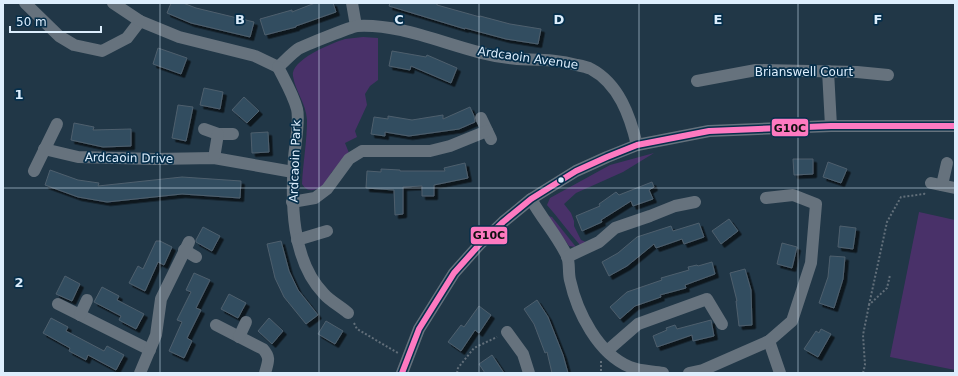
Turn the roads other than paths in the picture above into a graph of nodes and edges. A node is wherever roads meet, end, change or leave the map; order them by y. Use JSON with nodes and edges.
{"nodes":[{"id":1,"x":26,"y":3,"type":"edge"},
{"id":2,"x":113,"y":3,"type":"edge"},
{"id":3,"x":352,"y":3,"type":"edge"},
{"id":4,"x":140,"y":21,"type":"junction"},
{"id":5,"x":356,"y":26,"type":"junction"},
{"id":6,"x":278,"y":68,"type":"junction"},
{"id":7,"x":828,"y":71,"type":"junction"},
{"id":8,"x":888,"y":75,"type":"dead end"},
{"id":9,"x":697,"y":81,"type":"dead end"},
{"id":10,"x":481,"y":118,"type":"dead end"},
{"id":11,"x":56,"y":124,"type":"dead end"},
{"id":12,"x":830,"y":126,"type":"junction"},
{"id":13,"x":955,"y":126,"type":"edge"},
{"id":14,"x":204,"y":129,"type":"dead end"},
{"id":15,"x":218,"y":134,"type":"junction"},
{"id":16,"x":233,"y":134,"type":"dead end"},
{"id":17,"x":637,"y":145,"type":"junction"},
{"id":18,"x":44,"y":149,"type":"junction"},
{"id":19,"x":214,"y":158,"type":"junction"},
{"id":20,"x":947,"y":163,"type":"dead end"},
{"id":21,"x":34,"y":171,"type":"dead end"},
{"id":22,"x":293,"y":172,"type":"junction"},
{"id":23,"x":955,"y":188,"type":"edge"},
{"id":24,"x":766,"y":198,"type":"dead end"},
{"id":25,"x":530,"y":200,"type":"junction"},
{"id":26,"x":292,"y":202,"type":"junction"},
{"id":27,"x":695,"y":202,"type":"dead end"},
{"id":28,"x":327,"y":231,"type":"dead end"},
{"id":29,"x":297,"y":240,"type":"junction"},
{"id":30,"x":196,"y":257,"type":"dead end"},
{"id":31,"x":568,"y":257,"type":"junction"},
{"id":32,"x":87,"y":300,"type":"dead end"},
{"id":33,"x":58,"y":304,"type":"dead end"},
{"id":34,"x":348,"y":312,"type":"road end"},
{"id":35,"x":80,"y":315,"type":"junction"},
{"id":36,"x":246,"y":322,"type":"dead end"},
{"id":37,"x":722,"y":324,"type":"dead end"},
{"id":38,"x":216,"y":325,"type":"dead end"},
{"id":39,"x":507,"y":332,"type":"road end"},
{"id":40,"x":239,"y":337,"type":"junction"},
{"id":41,"x":770,"y":341,"type":"junction"},
{"id":42,"x":150,"y":350,"type":"junction"},
{"id":43,"x":607,"y":351,"type":"junction"},
{"id":44,"x":630,"y":370,"type":"edge"},
{"id":45,"x":140,"y":373,"type":"edge"},
{"id":46,"x":264,"y":373,"type":"edge"},
{"id":47,"x":402,"y":373,"type":"edge"},
{"id":48,"x":529,"y":373,"type":"edge"},
{"id":49,"x":663,"y":373,"type":"edge"},
{"id":50,"x":689,"y":373,"type":"edge"},
{"id":51,"x":780,"y":373,"type":"edge"}],
"edges":[{"from":1,"to":4,"type":"street"},
{"from":2,"to":4,"type":"street"},
{"from":3,"to":5,"type":"street"},
{"from":4,"to":6,"type":"street"},
{"from":5,"to":6,"type":"street","name":"Ardcaoin Avenue"},
{"from":5,"to":17,"type":"street","name":"Ardcaoin Avenue"},
{"from":6,"to":22,"type":"street","name":"Ardcaoin Park"},
{"from":7,"to":8,"type":"street","name":"Brianswell Court"},
{"from":7,"to":9,"type":"street","name":"Brianswell Court"},
{"from":7,"to":12,"type":"street"},
{"from":10,"to":26,"type":"street"},
{"from":11,"to":18,"type":"street"},
{"from":12,"to":13,"type":"street"},
{"from":12,"to":17,"type":"street"},
{"from":14,"to":15,"type":"street"},
{"from":15,"to":16,"type":"street"},
{"from":15,"to":19,"type":"street"},
{"from":17,"to":25,"type":"street"},
{"from":18,"to":19,"type":"street","name":"Ardcaoin Drive"},
{"from":18,"to":21,"type":"street"},
{"from":19,"to":22,"type":"street","name":"Ardcaoin Drive"},
{"from":20,"to":23,"type":"street"},
{"from":22,"to":26,"type":"street","name":"Ardcaoin Park"},
{"from":24,"to":41,"type":"street"},
{"from":25,"to":31,"type":"street"},
{"from":25,"to":47,"type":"street"},
{"from":26,"to":29,"type":"street","name":"Ardcaoin Park"},
{"from":27,"to":31,"type":"street"},
{"from":28,"to":29,"type":"street"},
{"from":29,"to":34,"type":"street","name":"Ardcaoin Park"},
{"from":30,"to":42,"type":"street"},
{"from":31,"to":43,"type":"street"},
{"from":32,"to":35,"type":"street"},
{"from":33,"to":35,"type":"street"},
{"from":35,"to":42,"type":"street"},
{"from":36,"to":40,"type":"street"},
{"from":37,"to":43,"type":"street"},
{"from":38,"to":40,"type":"street"},
{"from":39,"to":48,"type":"street"},
{"from":40,"to":46,"type":"street"},
{"from":41,"to":50,"type":"street"},
{"from":41,"to":51,"type":"street"},
{"from":42,"to":45,"type":"street"},
{"from":43,"to":44,"type":"street"},
{"from":44,"to":49,"type":"street"}]}
